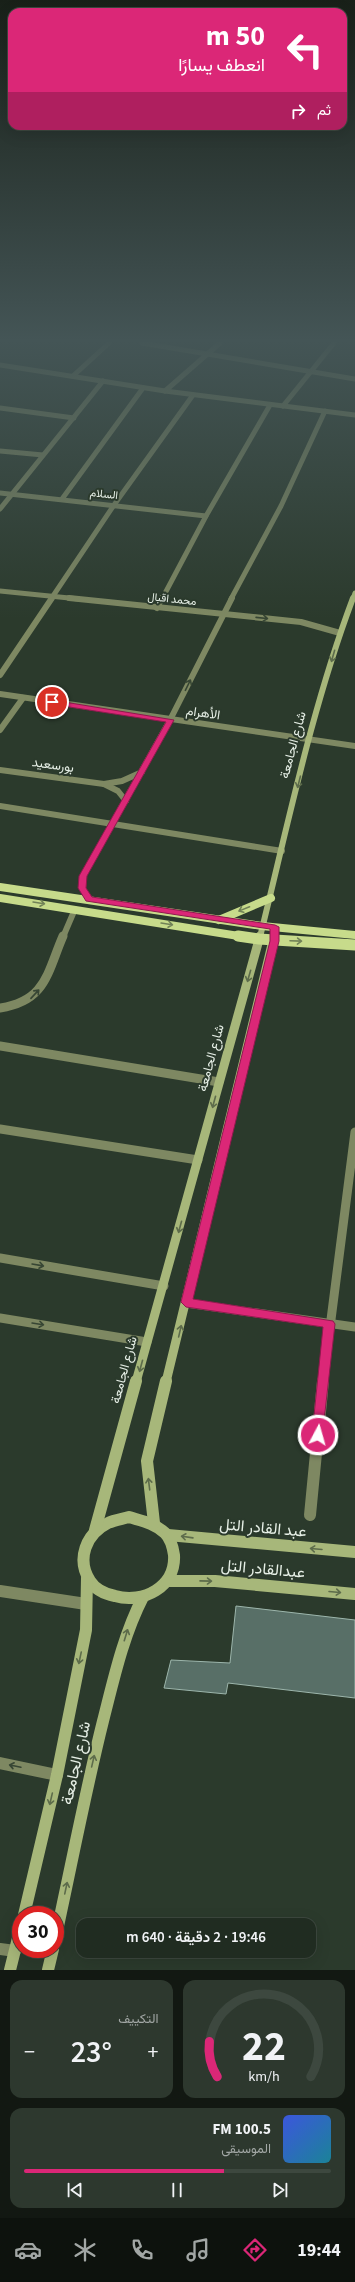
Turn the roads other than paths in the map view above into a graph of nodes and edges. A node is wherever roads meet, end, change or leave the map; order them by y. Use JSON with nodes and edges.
{"nodes":[{"id":1,"x":60,"y":435,"type":"edge"},
{"id":2,"x":109,"y":435,"type":"edge"},
{"id":3,"x":164,"y":435,"type":"edge"},
{"id":4,"x":253,"y":435,"type":"edge"},
{"id":5,"x":314,"y":435,"type":"edge"},
{"id":6,"x":0,"y":451,"type":"edge"},
{"id":7,"x":43,"y":455,"type":"junction"},
{"id":8,"x":0,"y":493,"type":"edge"},
{"id":9,"x":12,"y":494,"type":"junction"},
{"id":10,"x":62,"y":499,"type":"junction"},
{"id":11,"x":114,"y":505,"type":"junction"},
{"id":12,"x":0,"y":509,"type":"edge"},
{"id":13,"x":206,"y":516,"type":"junction"},
{"id":14,"x":0,"y":591,"type":"edge"},
{"id":15,"x":355,"y":593,"type":"edge"},
{"id":16,"x":53,"y":597,"type":"junction"},
{"id":17,"x":157,"y":608,"type":"junction"},
{"id":18,"x":224,"y":614,"type":"junction"},
{"id":19,"x":340,"y":633,"type":"junction"},
{"id":20,"x":0,"y":675,"type":"edge"},
{"id":21,"x":0,"y":694,"type":"edge"},
{"id":22,"x":23,"y":698,"type":"junction"},
{"id":23,"x":170,"y":720,"type":"junction"},
{"id":24,"x":0,"y":730,"type":"edge"},
{"id":25,"x":309,"y":741,"type":"junction"},
{"id":26,"x":355,"y":746,"type":"edge"},
{"id":27,"x":0,"y":770,"type":"edge"},
{"id":28,"x":144,"y":771,"type":"junction"},
{"id":29,"x":104,"y":784,"type":"junction"},
{"id":30,"x":126,"y":801,"type":"junction"},
{"id":31,"x":0,"y":806,"type":"edge"},
{"id":32,"x":112,"y":823,"type":"junction"},
{"id":33,"x":282,"y":851,"type":"junction"},
{"id":34,"x":0,"y":887,"type":"edge"},
{"id":35,"x":0,"y":898,"type":"edge"},
{"id":36,"x":270,"y":898,"type":"junction"},
{"id":37,"x":89,"y":900,"type":"junction"},
{"id":38,"x":75,"y":909,"type":"junction"},
{"id":39,"x":218,"y":920,"type":"junction"},
{"id":40,"x":262,"y":926,"type":"junction"},
{"id":41,"x":275,"y":927,"type":"junction"},
{"id":42,"x":355,"y":935,"type":"edge"},
{"id":43,"x":259,"y":939,"type":"junction"},
{"id":44,"x":274,"y":941,"type":"junction"},
{"id":45,"x":355,"y":945,"type":"edge"},
{"id":46,"x":0,"y":1008,"type":"edge"},
{"id":47,"x":0,"y":1046,"type":"edge"},
{"id":48,"x":220,"y":1082,"type":"junction"},
{"id":49,"x":0,"y":1130,"type":"edge"},
{"id":50,"x":355,"y":1132,"type":"edge"},
{"id":51,"x":198,"y":1160,"type":"junction"},
{"id":52,"x":0,"y":1258,"type":"edge"},
{"id":53,"x":164,"y":1286,"type":"junction"},
{"id":54,"x":186,"y":1302,"type":"junction"},
{"id":55,"x":0,"y":1318,"type":"edge"},
{"id":56,"x":329,"y":1324,"type":"junction"},
{"id":57,"x":355,"y":1327,"type":"edge"},
{"id":58,"x":147,"y":1342,"type":"junction"},
{"id":59,"x":310,"y":1515,"type":"dead end"},
{"id":60,"x":154,"y":1523,"type":"junction"},
{"id":61,"x":95,"y":1530,"type":"junction"},
{"id":62,"x":168,"y":1535,"type":"junction"},
{"id":63,"x":355,"y":1552,"type":"edge"},
{"id":64,"x":87,"y":1578,"type":"junction"},
{"id":65,"x":167,"y":1581,"type":"junction"},
{"id":66,"x":0,"y":1591,"type":"edge"},
{"id":67,"x":355,"y":1594,"type":"edge"},
{"id":68,"x":143,"y":1597,"type":"junction"},
{"id":69,"x":86,"y":1604,"type":"junction"},
{"id":70,"x":0,"y":1763,"type":"edge"},
{"id":71,"x":57,"y":1774,"type":"junction"},
{"id":72,"x":26,"y":1906,"type":"edge"},
{"id":73,"x":62,"y":1906,"type":"edge"},
{"id":74,"x":0,"y":1949,"type":"edge"},
{"id":75,"x":12,"y":1951,"type":"edge"},
{"id":76,"x":13,"y":1958,"type":"edge"},
{"id":77,"x":51,"y":1958,"type":"edge"},
{"id":78,"x":10,"y":1970,"type":"edge"},
{"id":79,"x":48,"y":1970,"type":"edge"}],
"edges":[{"from":1,"to":7,"type":"street"},
{"from":2,"to":10,"type":"street"},
{"from":3,"to":11,"type":"street"},
{"from":4,"to":13,"type":"street"},
{"from":5,"to":18,"type":"street"},
{"from":6,"to":7,"type":"street"},
{"from":7,"to":9,"type":"street"},
{"from":8,"to":9,"type":"street","name":"السلام"},
{"from":9,"to":10,"type":"street","name":"السلام"},
{"from":9,"to":12,"type":"street"},
{"from":10,"to":11,"type":"street","name":"السلام"},
{"from":11,"to":13,"type":"street","name":"السلام"},
{"from":11,"to":16,"type":"street"},
{"from":13,"to":17,"type":"street"},
{"from":14,"to":16,"type":"street","name":"محمد اقبال"},
{"from":15,"to":19,"type":"main road","name":"شارع الجامعة"},
{"from":16,"to":17,"type":"street","name":"محمد اقبال"},
{"from":16,"to":20,"type":"street"},
{"from":17,"to":18,"type":"street","name":"محمد اقبال"},
{"from":18,"to":19,"type":"street","name":"محمد اقبال","one_way":true},
{"from":23,"to":18,"type":"street","one_way":true},
{"from":19,"to":25,"type":"main road","name":"شارع الجامعة","one_way":true},
{"from":21,"to":22,"type":"street","name":"الأهرام"},
{"from":22,"to":23,"type":"street","name":"الأهرام"},
{"from":22,"to":24,"type":"street"},
{"from":23,"to":25,"type":"street","name":"الأهرام"},
{"from":23,"to":28,"type":"street"},
{"from":25,"to":26,"type":"street","name":"الأهرام"},
{"from":25,"to":33,"type":"main road","name":"شارع الجامعة","one_way":true},
{"from":27,"to":29,"type":"street","name":"بورسعيد"},
{"from":28,"to":29,"type":"street","name":"بورسعيد"},
{"from":28,"to":30,"type":"street"},
{"from":29,"to":30,"type":"street","name":"بورسعيد"},
{"from":30,"to":32,"type":"street"},
{"from":31,"to":32,"type":"street"},
{"from":32,"to":33,"type":"street"},
{"from":32,"to":37,"type":"street"},
{"from":33,"to":36,"type":"main road","name":"شارع الجامعة"},
{"from":34,"to":37,"type":"main road"},
{"from":35,"to":38,"type":"main road","one_way":true},
{"from":36,"to":39,"type":"main road","one_way":true},
{"from":36,"to":40,"type":"main road","name":"شارع الجامعة"},
{"from":37,"to":39,"type":"main road"},
{"from":38,"to":43,"type":"main road","one_way":true},
{"from":46,"to":38,"type":"street","one_way":true},
{"from":39,"to":40,"type":"main road"},
{"from":40,"to":41,"type":"main road"},
{"from":40,"to":43,"type":"main road","name":"شارع الجامعة"},
{"from":41,"to":42,"type":"main road"},
{"from":41,"to":44,"type":"main road"},
{"from":43,"to":44,"type":"main road"},
{"from":43,"to":48,"type":"main road","name":"شارع الجامعة","one_way":true},
{"from":44,"to":45,"type":"main road","one_way":true},
{"from":44,"to":54,"type":"main road"},
{"from":47,"to":48,"type":"street"},
{"from":48,"to":51,"type":"main road","name":"شارع الجامعة","one_way":true},
{"from":49,"to":51,"type":"street"},
{"from":50,"to":56,"type":"street"},
{"from":51,"to":53,"type":"main road","name":"شارع الجامعة","one_way":true},
{"from":52,"to":53,"type":"street","one_way":true},
{"from":53,"to":58,"type":"main road","name":"شارع الجامعة"},
{"from":54,"to":56,"type":"street"},
{"from":60,"to":54,"type":"main road","one_way":true},
{"from":55,"to":58,"type":"street","one_way":true},
{"from":56,"to":57,"type":"street"},
{"from":56,"to":59,"type":"street"},
{"from":58,"to":61,"type":"main road","name":"شارع الجامعة","one_way":true},
{"from":60,"to":61,"type":"main road"},
{"from":60,"to":62,"type":"main road"},
{"from":61,"to":64,"type":"main road"},
{"from":63,"to":62,"type":"main road","name":"عبد القادر التل","one_way":true},
{"from":62,"to":65,"type":"main road"},
{"from":64,"to":68,"type":"main road"},
{"from":64,"to":69,"type":"main road","name":"شارع الجامعة"},
{"from":65,"to":67,"type":"main road","name":"عبدالقادر التل","one_way":true},
{"from":65,"to":68,"type":"main road"},
{"from":66,"to":69,"type":"street"},
{"from":73,"to":68,"type":"main road","name":"شارع الجامعة","one_way":true},
{"from":69,"to":71,"type":"main road","name":"شارع الجامعة","one_way":true},
{"from":71,"to":70,"type":"street","one_way":true},
{"from":71,"to":72,"type":"main road","name":"شارع الجامعة","one_way":true},
{"from":74,"to":75,"type":"street"},
{"from":76,"to":78,"type":"main road"},
{"from":77,"to":79,"type":"main road"}]}
